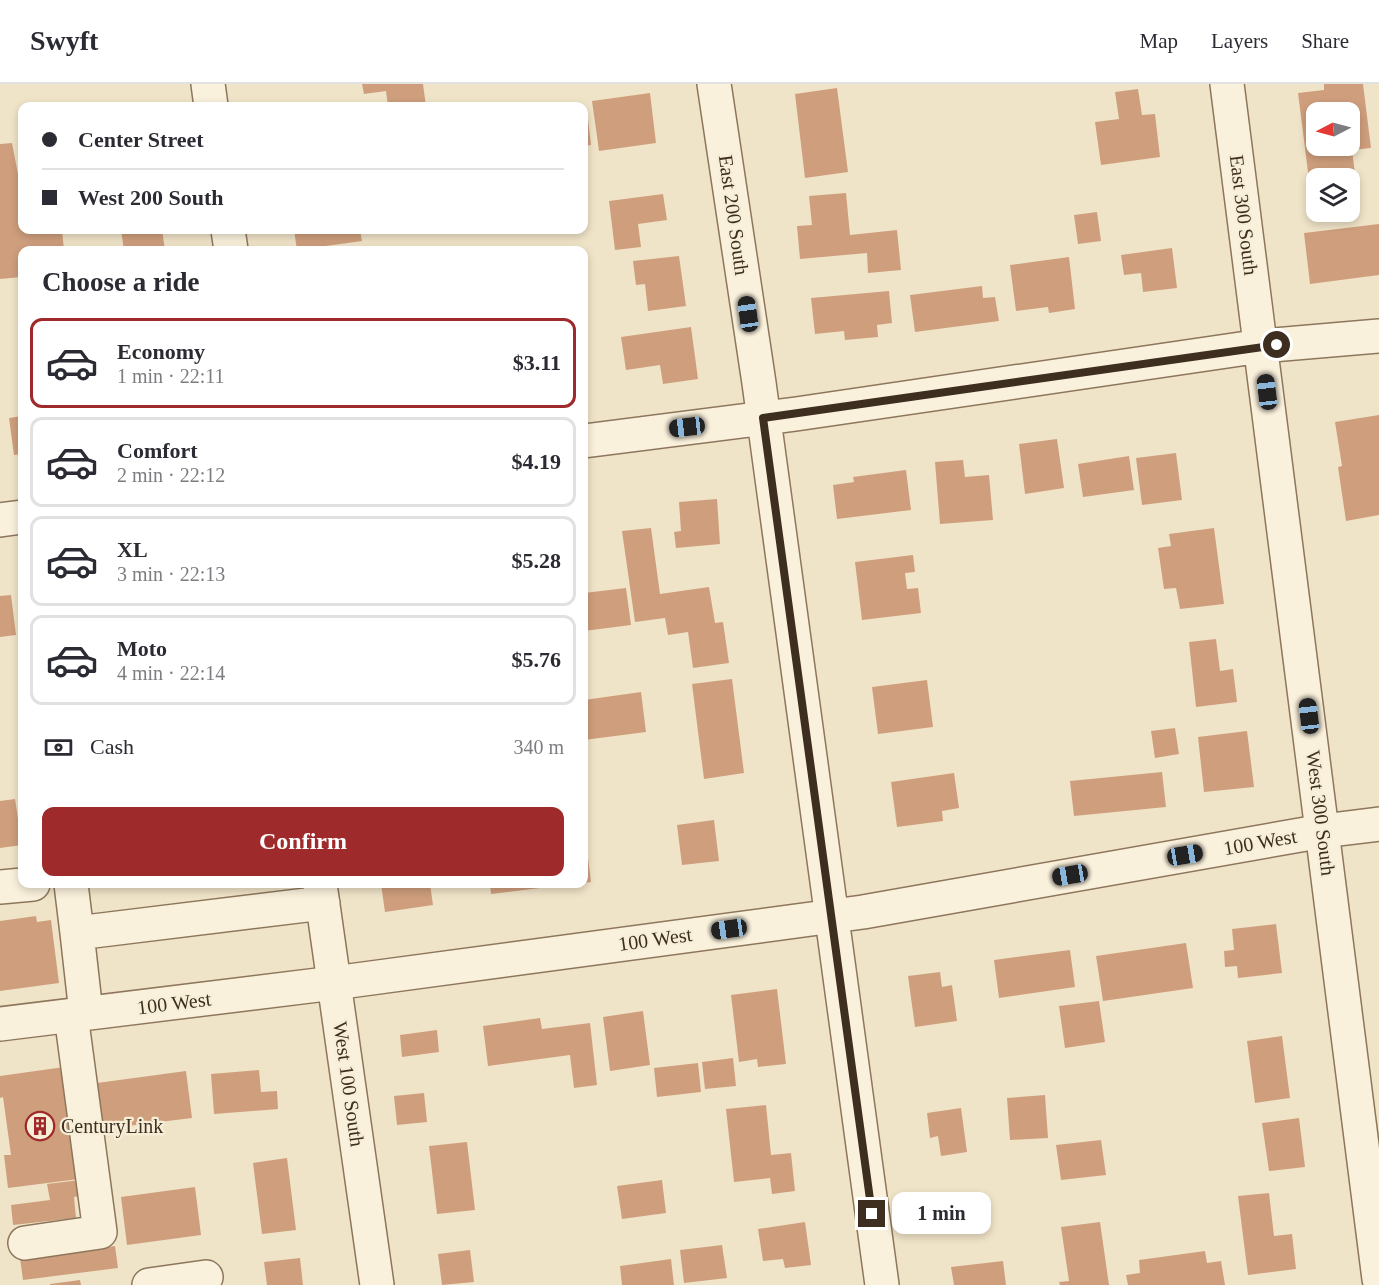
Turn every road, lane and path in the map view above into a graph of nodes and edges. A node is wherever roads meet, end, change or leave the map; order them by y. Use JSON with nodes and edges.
{"nodes":[{"id":1,"x":208,"y":84,"type":"edge"},
{"id":2,"x":714,"y":84,"type":"edge"},
{"id":3,"x":1227,"y":84,"type":"edge"},
{"id":4,"x":210,"y":102,"type":"edge"},
{"id":5,"x":1379,"y":336,"type":"edge"},
{"id":6,"x":1261,"y":346,"type":"junction"},
{"id":7,"x":763,"y":418,"type":"junction"},
{"id":8,"x":588,"y":440,"type":"edge"},
{"id":9,"x":18,"y":518,"type":"edge"},
{"id":10,"x":0,"y":520,"type":"edge"},
{"id":11,"x":1379,"y":824,"type":"edge"},
{"id":12,"x":1323,"y":831,"type":"junction"},
{"id":13,"x":18,"y":885,"type":"edge"},
{"id":14,"x":0,"y":887,"type":"edge"},
{"id":15,"x":71,"y":888,"type":"edge"},
{"id":16,"x":322,"y":893,"type":"edge"},
{"id":17,"x":829,"y":915,"type":"junction"},
{"id":18,"x":76,"y":933,"type":"junction"},
{"id":19,"x":334,"y":983,"type":"junction"},
{"id":20,"x":79,"y":1014,"type":"junction"},
{"id":21,"x":0,"y":1024,"type":"edge"},
{"id":22,"x":25,"y":1243,"type":"dead end"},
{"id":23,"x":206,"y":1277,"type":"dead end"},
{"id":24,"x":1379,"y":1279,"type":"edge"},
{"id":25,"x":149,"y":1285,"type":"edge"},
{"id":26,"x":377,"y":1285,"type":"edge"},
{"id":27,"x":882,"y":1285,"type":"edge"}],
"edges":[{"from":1,"to":4,"type":"street"},
{"from":2,"to":7,"type":"street","name":"East 200 South"},
{"from":3,"to":6,"type":"street","name":"East 300 South"},
{"from":5,"to":6,"type":"street"},
{"from":6,"to":7,"type":"street"},
{"from":6,"to":12,"type":"street","name":"West 300 South"},
{"from":7,"to":8,"type":"street"},
{"from":7,"to":17,"type":"street","name":"East 200 South"},
{"from":9,"to":10,"type":"street"},
{"from":11,"to":12,"type":"street","name":"100 West"},
{"from":12,"to":17,"type":"street","name":"100 West"},
{"from":12,"to":24,"type":"street","name":"West 300 South"},
{"from":13,"to":14,"type":"street"},
{"from":15,"to":18,"type":"street"},
{"from":16,"to":18,"type":"street"},
{"from":16,"to":19,"type":"street","name":"West 100 South"},
{"from":17,"to":19,"type":"street","name":"100 West"},
{"from":17,"to":27,"type":"street","name":"East 200 South"},
{"from":18,"to":20,"type":"street"},
{"from":19,"to":20,"type":"street","name":"100 West"},
{"from":19,"to":26,"type":"street","name":"West 100 South"},
{"from":20,"to":21,"type":"street","name":"100 West"},
{"from":20,"to":22,"type":"street"},
{"from":23,"to":25,"type":"street"}]}
